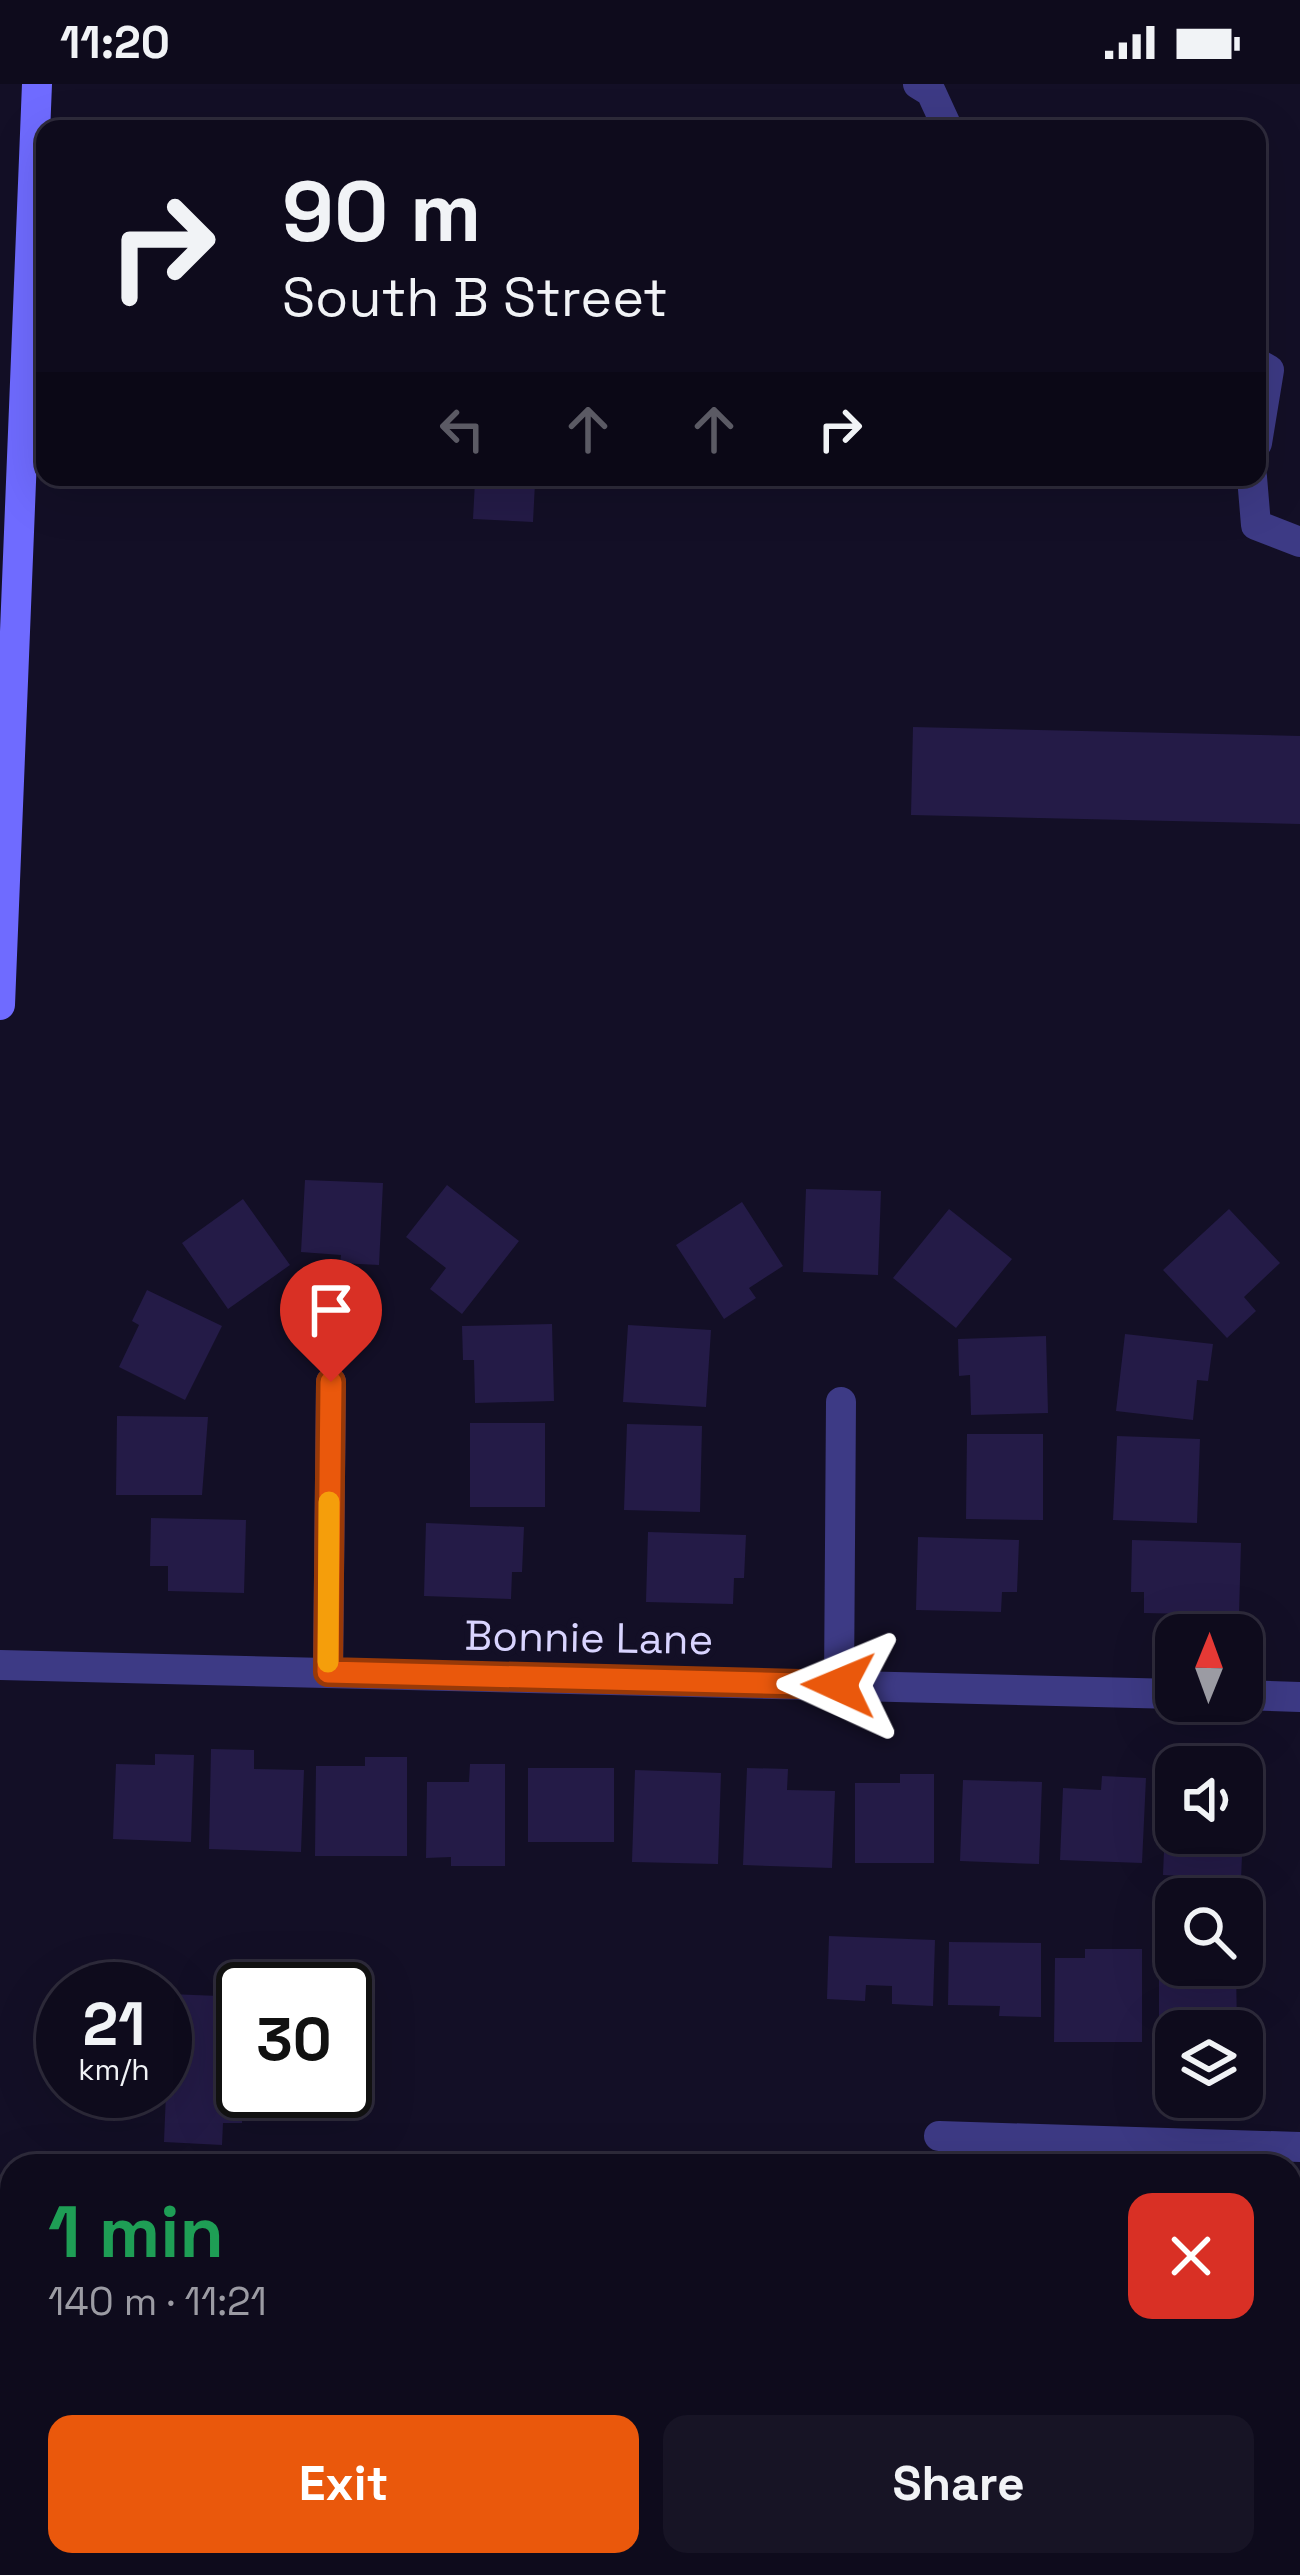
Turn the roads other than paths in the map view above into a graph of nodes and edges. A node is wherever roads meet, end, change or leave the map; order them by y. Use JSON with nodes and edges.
{"nodes":[{"id":1,"x":37,"y":84,"type":"edge"},
{"id":2,"x":918,"y":84,"type":"edge"},
{"id":3,"x":944,"y":120,"type":"edge"},
{"id":4,"x":1253,"y":486,"type":"edge"},
{"id":5,"x":1300,"y":542,"type":"edge"},
{"id":6,"x":0,"y":1005,"type":"edge"},
{"id":7,"x":331,"y":1382,"type":"dead end"},
{"id":8,"x":841,"y":1402,"type":"dead end"},
{"id":9,"x":0,"y":1665,"type":"edge"},
{"id":10,"x":328,"y":1672,"type":"junction"},
{"id":11,"x":839,"y":1685,"type":"junction"},
{"id":12,"x":1155,"y":1693,"type":"edge"},
{"id":13,"x":1263,"y":1696,"type":"edge"},
{"id":14,"x":1300,"y":1697,"type":"edge"},
{"id":15,"x":939,"y":2136,"type":"dead end"},
{"id":16,"x":1300,"y":2147,"type":"edge"}],
"edges":[{"from":1,"to":6,"type":"main road"},
{"from":2,"to":3,"type":"street"},
{"from":4,"to":5,"type":"street"},
{"from":7,"to":10,"type":"street"},
{"from":8,"to":11,"type":"street"},
{"from":9,"to":10,"type":"street","name":"Bonnie Lane"},
{"from":10,"to":11,"type":"street","name":"Bonnie Lane"},
{"from":11,"to":12,"type":"street","name":"Bonnie Lane"},
{"from":13,"to":14,"type":"street"},
{"from":15,"to":16,"type":"street"}]}
